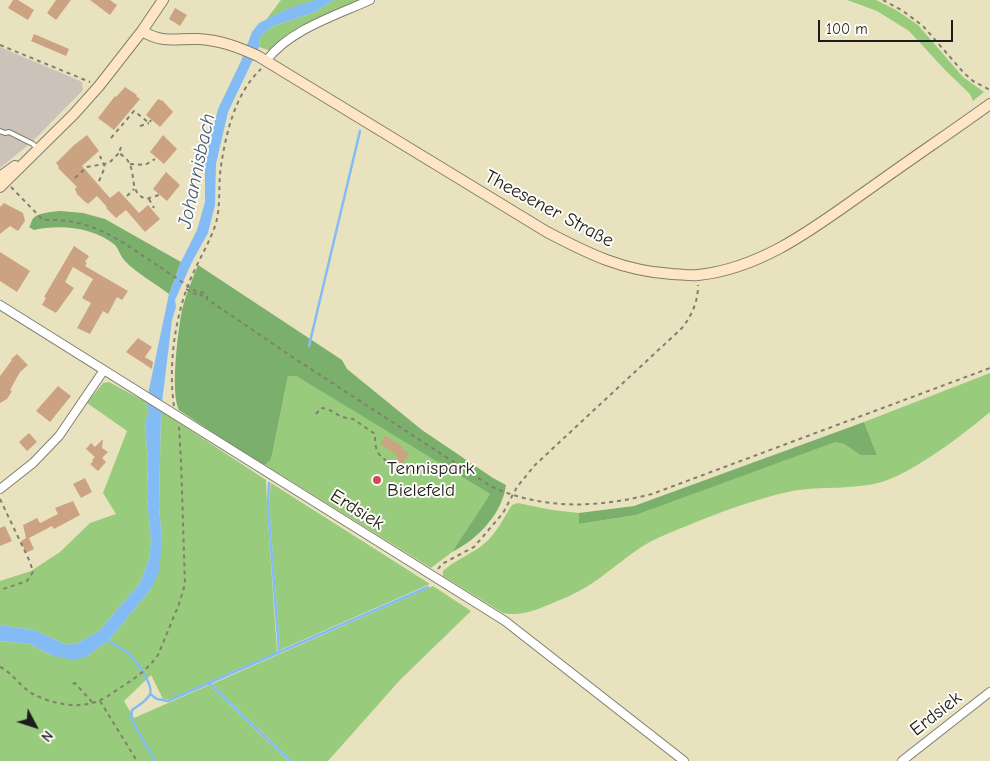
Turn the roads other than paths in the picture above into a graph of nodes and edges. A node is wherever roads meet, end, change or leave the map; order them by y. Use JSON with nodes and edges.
{"nodes":[{"id":1,"x":163,"y":0,"type":"edge"},
{"id":2,"x":370,"y":0,"type":"edge"},
{"id":3,"x":142,"y":31,"type":"junction"},
{"id":4,"x":267,"y":60,"type":"junction"},
{"id":5,"x":990,"y":104,"type":"edge"},
{"id":6,"x":0,"y":130,"type":"edge"},
{"id":7,"x":34,"y":152,"type":"junction"},
{"id":8,"x":0,"y":177,"type":"edge"},
{"id":9,"x":0,"y":187,"type":"edge"},
{"id":10,"x":0,"y":305,"type":"edge"},
{"id":11,"x":104,"y":370,"type":"junction"},
{"id":12,"x":0,"y":489,"type":"edge"},
{"id":13,"x":990,"y":692,"type":"edge"},
{"id":14,"x":684,"y":761,"type":"edge"},
{"id":15,"x":902,"y":761,"type":"edge"}],
"edges":[{"from":1,"to":3,"type":"street"},
{"from":2,"to":4,"type":"street"},
{"from":3,"to":4,"type":"street","name":"Theesener Straße"},
{"from":3,"to":7,"type":"street"},
{"from":4,"to":5,"type":"street","name":"Theesener Straße"},
{"from":6,"to":7,"type":"lane"},
{"from":7,"to":8,"type":"street"},
{"from":7,"to":9,"type":"street"},
{"from":10,"to":11,"type":"street","name":"Erdsiek"},
{"from":11,"to":12,"type":"street"},
{"from":11,"to":14,"type":"street","name":"Erdsiek"},
{"from":13,"to":15,"type":"street","name":"Erdsiek"}]}
